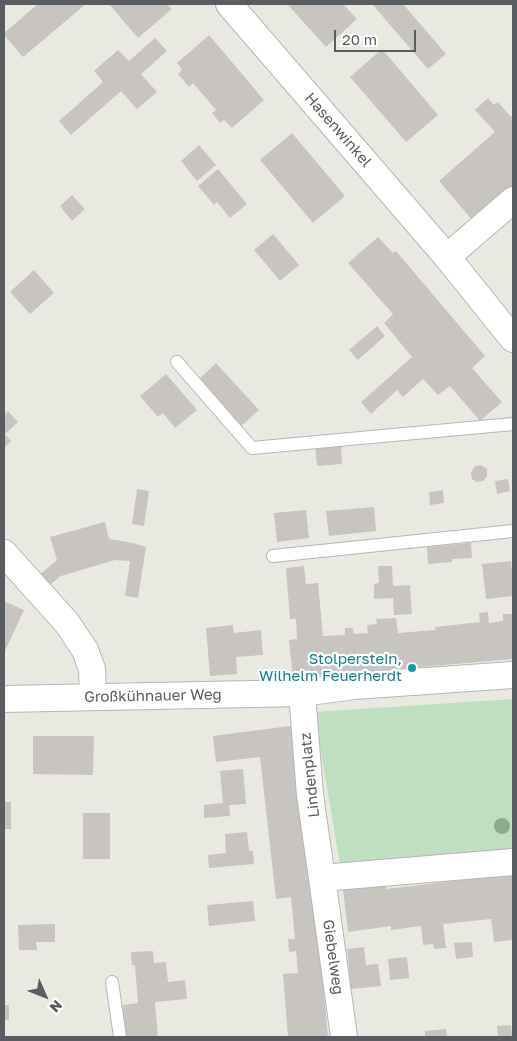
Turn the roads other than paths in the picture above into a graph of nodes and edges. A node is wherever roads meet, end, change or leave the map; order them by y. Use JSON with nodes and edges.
{"nodes":[{"id":1,"x":229,"y":4,"type":"edge"},
{"id":2,"x":513,"y":200,"type":"edge"},
{"id":3,"x":447,"y":257,"type":"junction"},
{"id":4,"x":513,"y":339,"type":"edge"},
{"id":5,"x":177,"y":362,"type":"dead end"},
{"id":6,"x":513,"y":424,"type":"edge"},
{"id":7,"x":513,"y":531,"type":"edge"},
{"id":8,"x":4,"y":553,"type":"edge"},
{"id":9,"x":273,"y":556,"type":"dead end"},
{"id":10,"x":513,"y":676,"type":"edge"},
{"id":11,"x":302,"y":693,"type":"junction"},
{"id":12,"x":93,"y":697,"type":"junction"},
{"id":13,"x":4,"y":699,"type":"edge"},
{"id":14,"x":513,"y":862,"type":"edge"},
{"id":15,"x":322,"y":878,"type":"junction"},
{"id":16,"x":112,"y":982,"type":"dead end"},
{"id":17,"x":120,"y":1037,"type":"edge"},
{"id":18,"x":344,"y":1037,"type":"edge"}],
"edges":[{"from":1,"to":3,"type":"street","name":"Hasenwinkel"},
{"from":2,"to":3,"type":"street"},
{"from":3,"to":4,"type":"street","name":"Hasenwinkel"},
{"from":5,"to":6,"type":"lane"},
{"from":7,"to":9,"type":"lane"},
{"from":8,"to":12,"type":"street"},
{"from":10,"to":11,"type":"street"},
{"from":11,"to":12,"type":"street","name":"Großkühnauer Weg"},
{"from":11,"to":15,"type":"street","name":"Lindenplatz"},
{"from":12,"to":13,"type":"street","name":"Großkühnauer Weg"},
{"from":14,"to":15,"type":"street"},
{"from":15,"to":18,"type":"street","name":"Giebelweg"},
{"from":16,"to":17,"type":"lane"}]}
